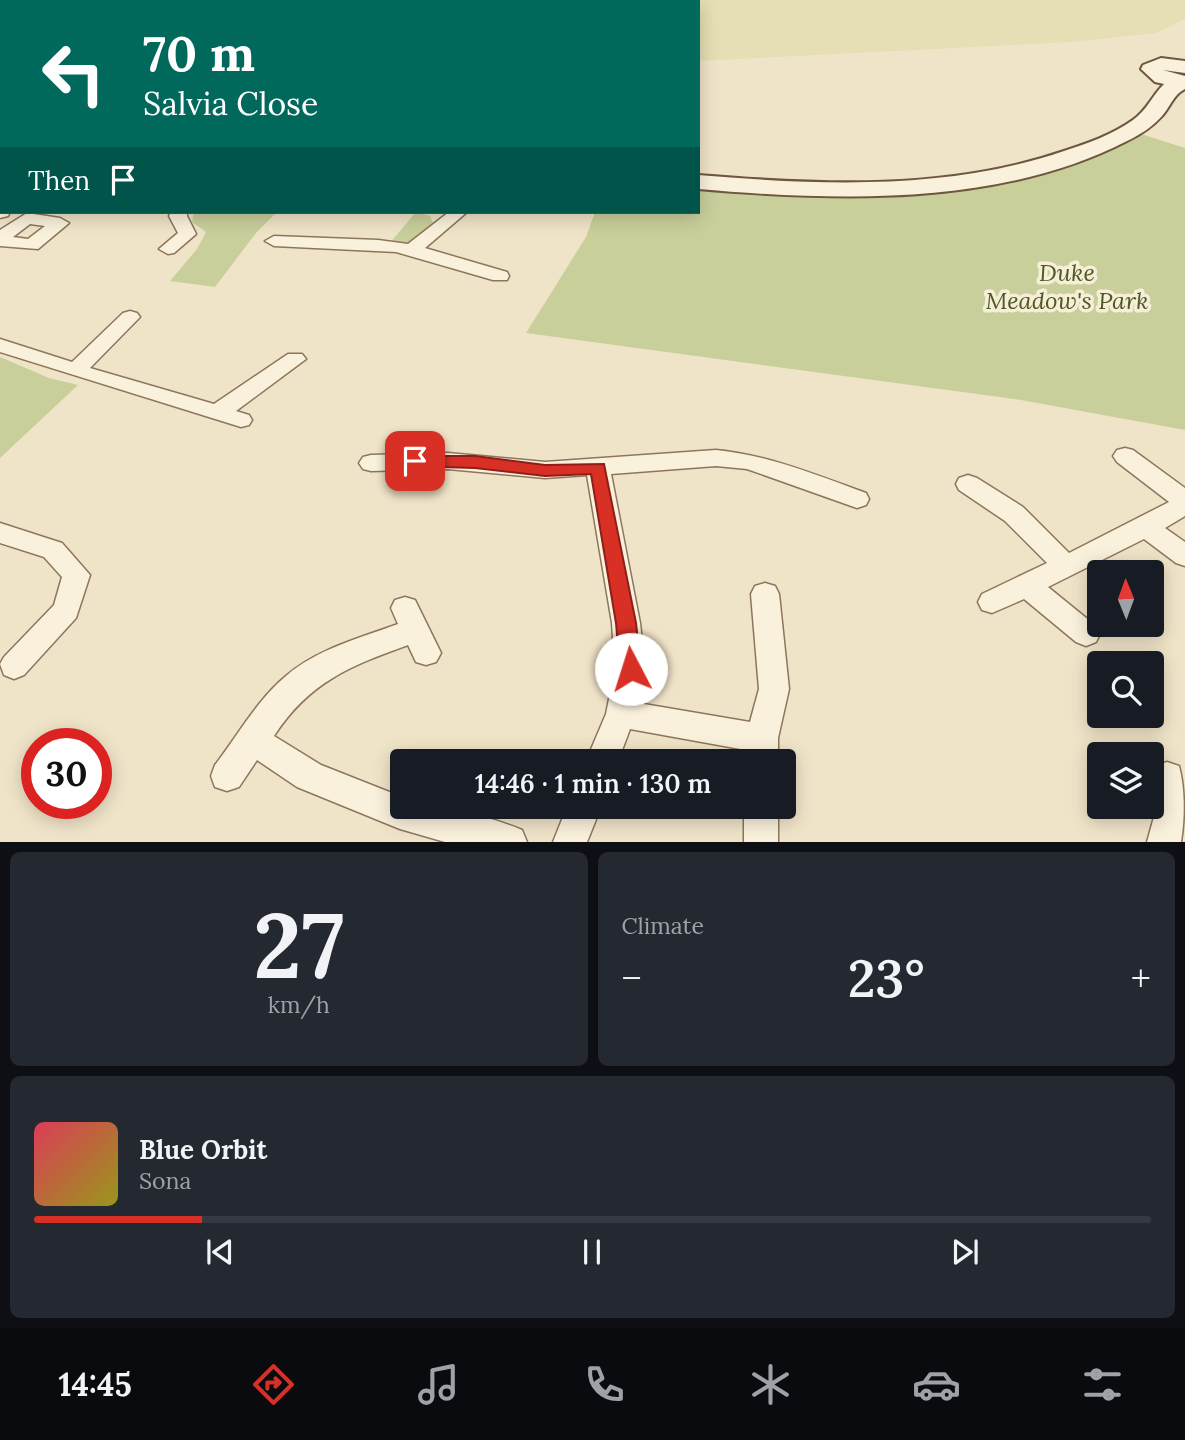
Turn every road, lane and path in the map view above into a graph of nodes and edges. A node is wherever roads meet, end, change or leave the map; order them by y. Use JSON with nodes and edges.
{"nodes":[{"id":1,"x":1176,"y":71,"type":"edge"},
{"id":2,"x":700,"y":182,"type":"edge"},
{"id":3,"x":178,"y":214,"type":"edge"},
{"id":4,"x":455,"y":215,"type":"edge"},
{"id":5,"x":274,"y":241,"type":"dead end"},
{"id":6,"x":168,"y":249,"type":"dead end"},
{"id":7,"x":411,"y":250,"type":"junction"},
{"id":8,"x":500,"y":276,"type":"dead end"},
{"id":9,"x":130,"y":317,"type":"dead end"},
{"id":10,"x":0,"y":345,"type":"edge"},
{"id":11,"x":298,"y":354,"type":"dead end"},
{"id":12,"x":76,"y":370,"type":"junction"},
{"id":13,"x":220,"y":411,"type":"junction"},
{"id":14,"x":241,"y":420,"type":"dead end"},
{"id":15,"x":1141,"y":462,"type":"dead end"},
{"id":16,"x":371,"y":464,"type":"dead end"},
{"id":17,"x":598,"y":468,"type":"junction"},
{"id":18,"x":968,"y":484,"type":"dead end"},
{"id":19,"x":857,"y":499,"type":"dead end"},
{"id":20,"x":1185,"y":503,"type":"edge"},
{"id":21,"x":1146,"y":527,"type":"junction"},
{"id":22,"x":0,"y":533,"type":"edge"},
{"id":23,"x":1185,"y":556,"type":"edge"},
{"id":24,"x":1065,"y":565,"type":"junction"},
{"id":25,"x":1026,"y":585,"type":"junction"},
{"id":26,"x":765,"y":594,"type":"dead end"},
{"id":27,"x":992,"y":601,"type":"dead end"},
{"id":28,"x":415,"y":630,"type":"dead end"},
{"id":29,"x":1086,"y":634,"type":"dead end"},
{"id":30,"x":13,"y":666,"type":"dead end"},
{"id":31,"x":621,"y":714,"type":"junction"},
{"id":32,"x":253,"y":740,"type":"junction"},
{"id":33,"x":607,"y":749,"type":"edge"},
{"id":34,"x":758,"y":749,"type":"edge"},
{"id":35,"x":762,"y":749,"type":"edge"},
{"id":36,"x":228,"y":776,"type":"dead end"},
{"id":37,"x":1168,"y":777,"type":"edge"},
{"id":38,"x":579,"y":819,"type":"edge"},
{"id":39,"x":761,"y":819,"type":"edge"},
{"id":40,"x":510,"y":842,"type":"edge"},
{"id":41,"x":570,"y":842,"type":"edge"},
{"id":42,"x":761,"y":842,"type":"edge"},
{"id":43,"x":1164,"y":842,"type":"edge"}],
"edges":[{"from":1,"to":2,"type":"street"},
{"from":3,"to":6,"type":"street"},
{"from":4,"to":7,"type":"street"},
{"from":5,"to":7,"type":"street"},
{"from":7,"to":8,"type":"street"},
{"from":9,"to":12,"type":"street"},
{"from":10,"to":12,"type":"street"},
{"from":11,"to":13,"type":"street"},
{"from":12,"to":13,"type":"street"},
{"from":13,"to":14,"type":"street"},
{"from":15,"to":20,"type":"street"},
{"from":16,"to":17,"type":"street"},
{"from":17,"to":19,"type":"street"},
{"from":17,"to":31,"type":"street"},
{"from":18,"to":24,"type":"street"},
{"from":20,"to":21,"type":"street"},
{"from":21,"to":23,"type":"street"},
{"from":21,"to":24,"type":"street"},
{"from":22,"to":30,"type":"street"},
{"from":24,"to":25,"type":"street"},
{"from":25,"to":27,"type":"street"},
{"from":25,"to":29,"type":"street"},
{"from":26,"to":35,"type":"street"},
{"from":28,"to":32,"type":"street"},
{"from":31,"to":33,"type":"street"},
{"from":31,"to":34,"type":"street"},
{"from":32,"to":36,"type":"street"},
{"from":32,"to":40,"type":"street"},
{"from":37,"to":43,"type":"street"},
{"from":38,"to":41,"type":"street"},
{"from":39,"to":42,"type":"street"}]}
